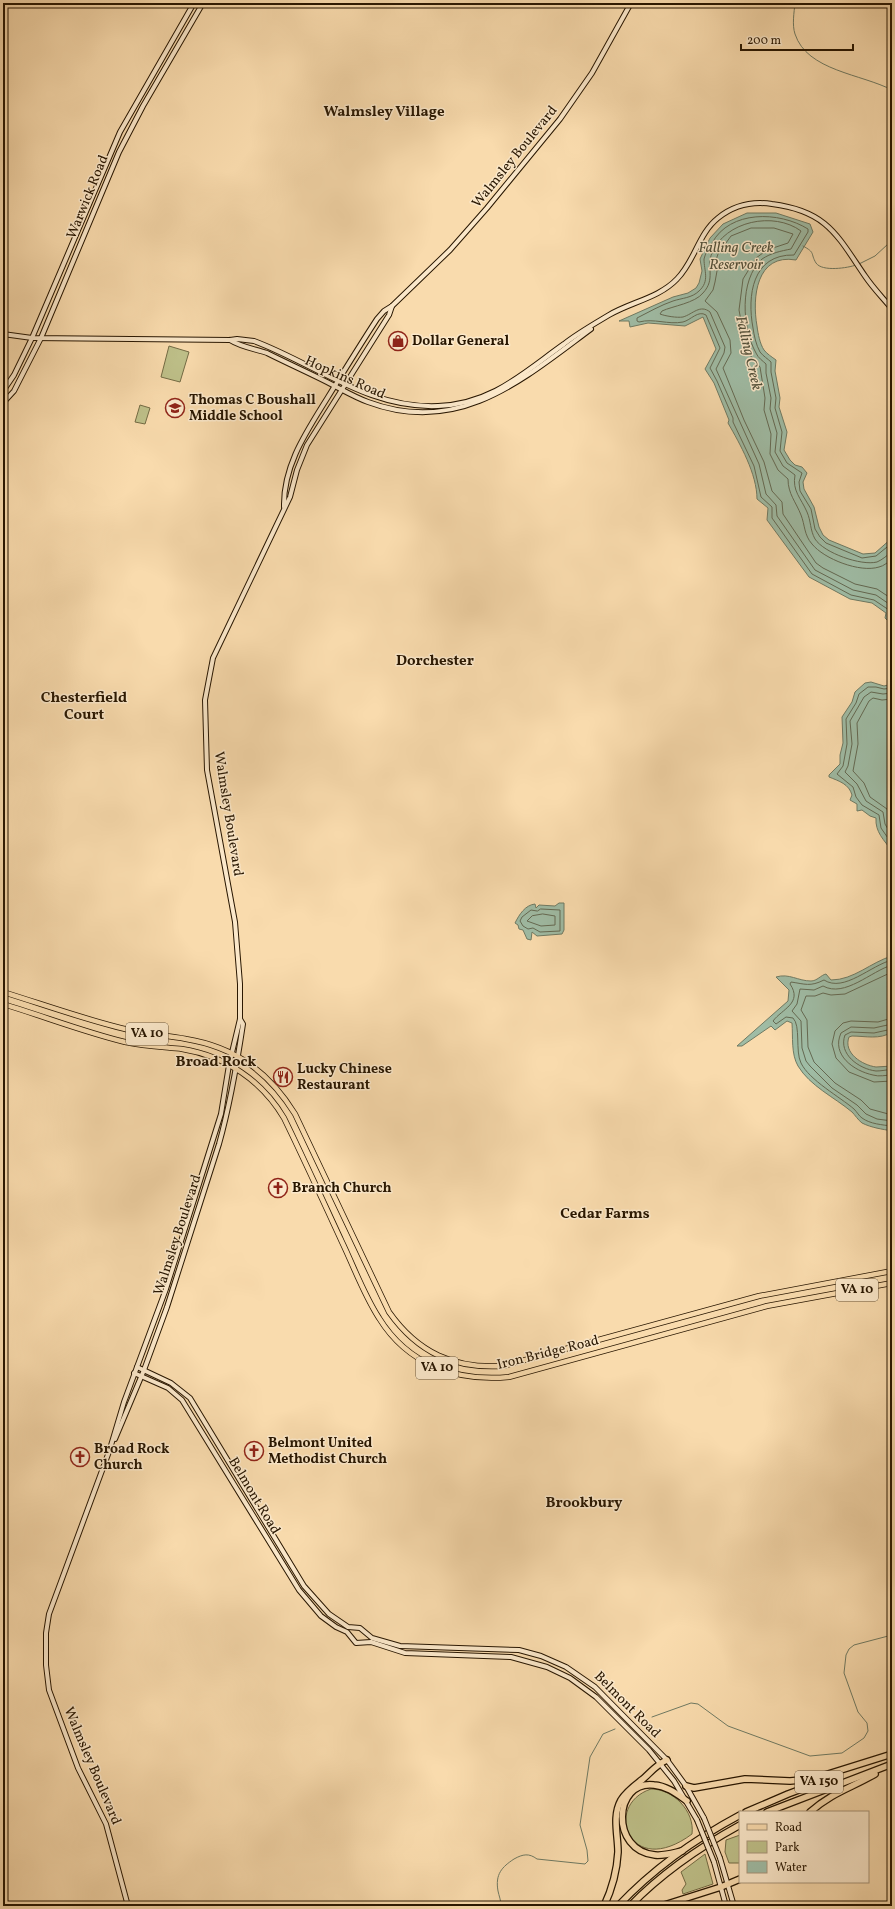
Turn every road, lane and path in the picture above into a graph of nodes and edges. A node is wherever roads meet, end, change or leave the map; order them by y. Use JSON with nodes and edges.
{"nodes":[{"id":1,"x":194,"y":3,"type":"edge"},
{"id":2,"x":203,"y":3,"type":"edge"},
{"id":3,"x":631,"y":3,"type":"edge"},
{"id":4,"x":392,"y":306,"type":"junction"},
{"id":5,"x":892,"y":309,"type":"edge"},
{"id":6,"x":599,"y":322,"type":"junction"},
{"id":7,"x":3,"y":334,"type":"edge"},
{"id":8,"x":32,"y":338,"type":"junction"},
{"id":9,"x":41,"y":338,"type":"junction"},
{"id":10,"x":230,"y":340,"type":"junction"},
{"id":11,"x":270,"y":347,"type":"junction"},
{"id":12,"x":267,"y":353,"type":"junction"},
{"id":13,"x":338,"y":380,"type":"junction"},
{"id":14,"x":345,"y":384,"type":"junction"},
{"id":15,"x":334,"y":386,"type":"junction"},
{"id":16,"x":341,"y":390,"type":"junction"},
{"id":17,"x":3,"y":391,"type":"edge"},
{"id":18,"x":3,"y":403,"type":"edge"},
{"id":19,"x":284,"y":507,"type":"junction"},
{"id":20,"x":3,"y":992,"type":"edge"},
{"id":21,"x":3,"y":1004,"type":"edge"},
{"id":22,"x":240,"y":1019,"type":"junction"},
{"id":23,"x":232,"y":1052,"type":"junction"},
{"id":24,"x":238,"y":1056,"type":"junction"},
{"id":25,"x":229,"y":1065,"type":"junction"},
{"id":26,"x":235,"y":1068,"type":"junction"},
{"id":27,"x":892,"y":1272,"type":"edge"},
{"id":28,"x":892,"y":1283,"type":"edge"},
{"id":29,"x":137,"y":1367,"type":"junction"},
{"id":30,"x":144,"y":1370,"type":"junction"},
{"id":31,"x":134,"y":1373,"type":"junction"},
{"id":32,"x":141,"y":1376,"type":"junction"},
{"id":33,"x":109,"y":1452,"type":"junction"},
{"id":34,"x":356,"y":1628,"type":"junction"},
{"id":35,"x":366,"y":1632,"type":"junction"},
{"id":36,"x":352,"y":1637,"type":"junction"},
{"id":37,"x":364,"y":1642,"type":"junction"},
{"id":38,"x":892,"y":1754,"type":"edge"},
{"id":39,"x":667,"y":1760,"type":"junction"},
{"id":40,"x":660,"y":1763,"type":"junction"},
{"id":41,"x":892,"y":1764,"type":"edge"},
{"id":42,"x":686,"y":1786,"type":"junction"},
{"id":43,"x":687,"y":1801,"type":"junction"},
{"id":44,"x":748,"y":1811,"type":"edge"},
{"id":45,"x":770,"y":1811,"type":"edge"},
{"id":46,"x":811,"y":1811,"type":"edge"},
{"id":47,"x":739,"y":1816,"type":"edge"},
{"id":48,"x":739,"y":1826,"type":"edge"},
{"id":49,"x":682,"y":1851,"type":"junction"},
{"id":50,"x":739,"y":1880,"type":"edge"},
{"id":51,"x":728,"y":1885,"type":"junction"},
{"id":52,"x":721,"y":1887,"type":"junction"},
{"id":53,"x":128,"y":1906,"type":"edge"},
{"id":54,"x":604,"y":1906,"type":"edge"},
{"id":55,"x":618,"y":1906,"type":"edge"},
{"id":56,"x":630,"y":1906,"type":"edge"},
{"id":57,"x":661,"y":1906,"type":"edge"},
{"id":58,"x":726,"y":1906,"type":"edge"},
{"id":59,"x":734,"y":1906,"type":"edge"}],
"edges":[{"from":1,"to":8,"type":"main road","name":"Warwick Road"},
{"from":2,"to":9,"type":"main road","name":"Warwick Road"},
{"from":3,"to":4,"type":"main road","name":"Walmsley Boulevard"},
{"from":4,"to":13,"type":"main road","name":"Walmsley Boulevard"},
{"from":4,"to":14,"type":"main road","name":"Walmsley Boulevard"},
{"from":5,"to":6,"type":"main road","name":"Hopkins Road"},
{"from":6,"to":14,"type":"main road","name":"Hopkins Road"},
{"from":6,"to":16,"type":"main road","name":"Hopkins Road"},
{"from":7,"to":8,"type":"main road","name":"Hopkins Road"},
{"from":8,"to":9,"type":"main road","name":"Hopkins Road"},
{"from":8,"to":17,"type":"main road","name":"Warwick Road"},
{"from":9,"to":10,"type":"main road","name":"Hopkins Road"},
{"from":9,"to":18,"type":"main road","name":"Warwick Road"},
{"from":10,"to":11,"type":"main road","name":"Hopkins Road"},
{"from":10,"to":12,"type":"main road","name":"Hopkins Road"},
{"from":11,"to":12,"type":"main road"},
{"from":11,"to":13,"type":"main road","name":"Hopkins Road"},
{"from":12,"to":15,"type":"main road","name":"Hopkins Road"},
{"from":13,"to":14,"type":"main road","name":"Hopkins Road"},
{"from":13,"to":15,"type":"main road","name":"Walmsley Boulevard"},
{"from":14,"to":16,"type":"main road","name":"Walmsley Boulevard"},
{"from":15,"to":16,"type":"main road","name":"Hopkins Road"},
{"from":15,"to":19,"type":"main road","name":"Walmsley Boulevard"},
{"from":16,"to":19,"type":"main road","name":"Walmsley Boulevard"},
{"from":19,"to":22,"type":"main road","name":"Walmsley Boulevard"},
{"from":20,"to":23,"type":"main road","number":"VA 10"},
{"from":21,"to":25,"type":"main road","number":"VA 10"},
{"from":22,"to":23,"type":"main road","name":"Walmsley Boulevard"},
{"from":22,"to":24,"type":"main road","name":"Walmsley Boulevard"},
{"from":23,"to":24,"type":"main road","name":"Iron Bridge Road","number":"VA 10"},
{"from":23,"to":25,"type":"main road","name":"Walmsley Boulevard"},
{"from":24,"to":26,"type":"main road","name":"Walmsley Boulevard"},
{"from":24,"to":27,"type":"main road","name":"Iron Bridge Road","number":"VA 10"},
{"from":25,"to":26,"type":"main road","name":"Iron Bridge Road","number":"VA 10"},
{"from":25,"to":29,"type":"main road","name":"Walmsley Boulevard"},
{"from":26,"to":28,"type":"main road","name":"Iron Bridge Road","number":"VA 10"},
{"from":26,"to":30,"type":"main road","name":"Walmsley Boulevard"},
{"from":29,"to":30,"type":"main road","name":"Belmont Road"},
{"from":29,"to":31,"type":"main road","name":"Walmsley Boulevard"},
{"from":30,"to":32,"type":"main road","name":"Walmsley Boulevard"},
{"from":30,"to":34,"type":"main road","name":"Belmont Road"},
{"from":31,"to":32,"type":"main road","name":"Belmont Road"},
{"from":31,"to":33,"type":"main road","name":"Walmsley Boulevard"},
{"from":32,"to":33,"type":"main road","name":"Walmsley Boulevard"},
{"from":32,"to":36,"type":"main road","name":"Belmont Road"},
{"from":33,"to":53,"type":"main road","name":"Walmsley Boulevard"},
{"from":34,"to":35,"type":"main road","name":"Belmont Road"},
{"from":34,"to":36,"type":"main road"},
{"from":35,"to":37,"type":"main road"},
{"from":35,"to":39,"type":"main road","name":"Belmont Road"},
{"from":36,"to":37,"type":"main road","name":"Belmont Road"},
{"from":37,"to":40,"type":"main road","name":"Belmont Road"},
{"from":38,"to":42,"type":"highway"},
{"from":38,"to":44,"type":"highway","number":"VA 150"},
{"from":39,"to":40,"type":"highway"},
{"from":39,"to":42,"type":"main road","name":"Belmont Road"},
{"from":40,"to":43,"type":"main road","name":"Belmont Road"},
{"from":40,"to":54,"type":"highway"},
{"from":41,"to":45,"type":"highway","number":"VA 150"},
{"from":41,"to":46,"type":"highway"},
{"from":42,"to":51,"type":"main road","name":"Belmont Road","bridge":true},
{"from":43,"to":49,"type":"highway"},
{"from":43,"to":52,"type":"main road","name":"Belmont Road","bridge":true},
{"from":47,"to":49,"type":"highway"},
{"from":48,"to":56,"type":"highway"},
{"from":49,"to":55,"type":"highway"},
{"from":50,"to":51,"type":"highway"},
{"from":51,"to":52,"type":"highway"},
{"from":51,"to":59,"type":"main road","name":"Belmont Road"},
{"from":52,"to":57,"type":"highway"},
{"from":52,"to":58,"type":"main road","name":"Belmont Road"}]}
